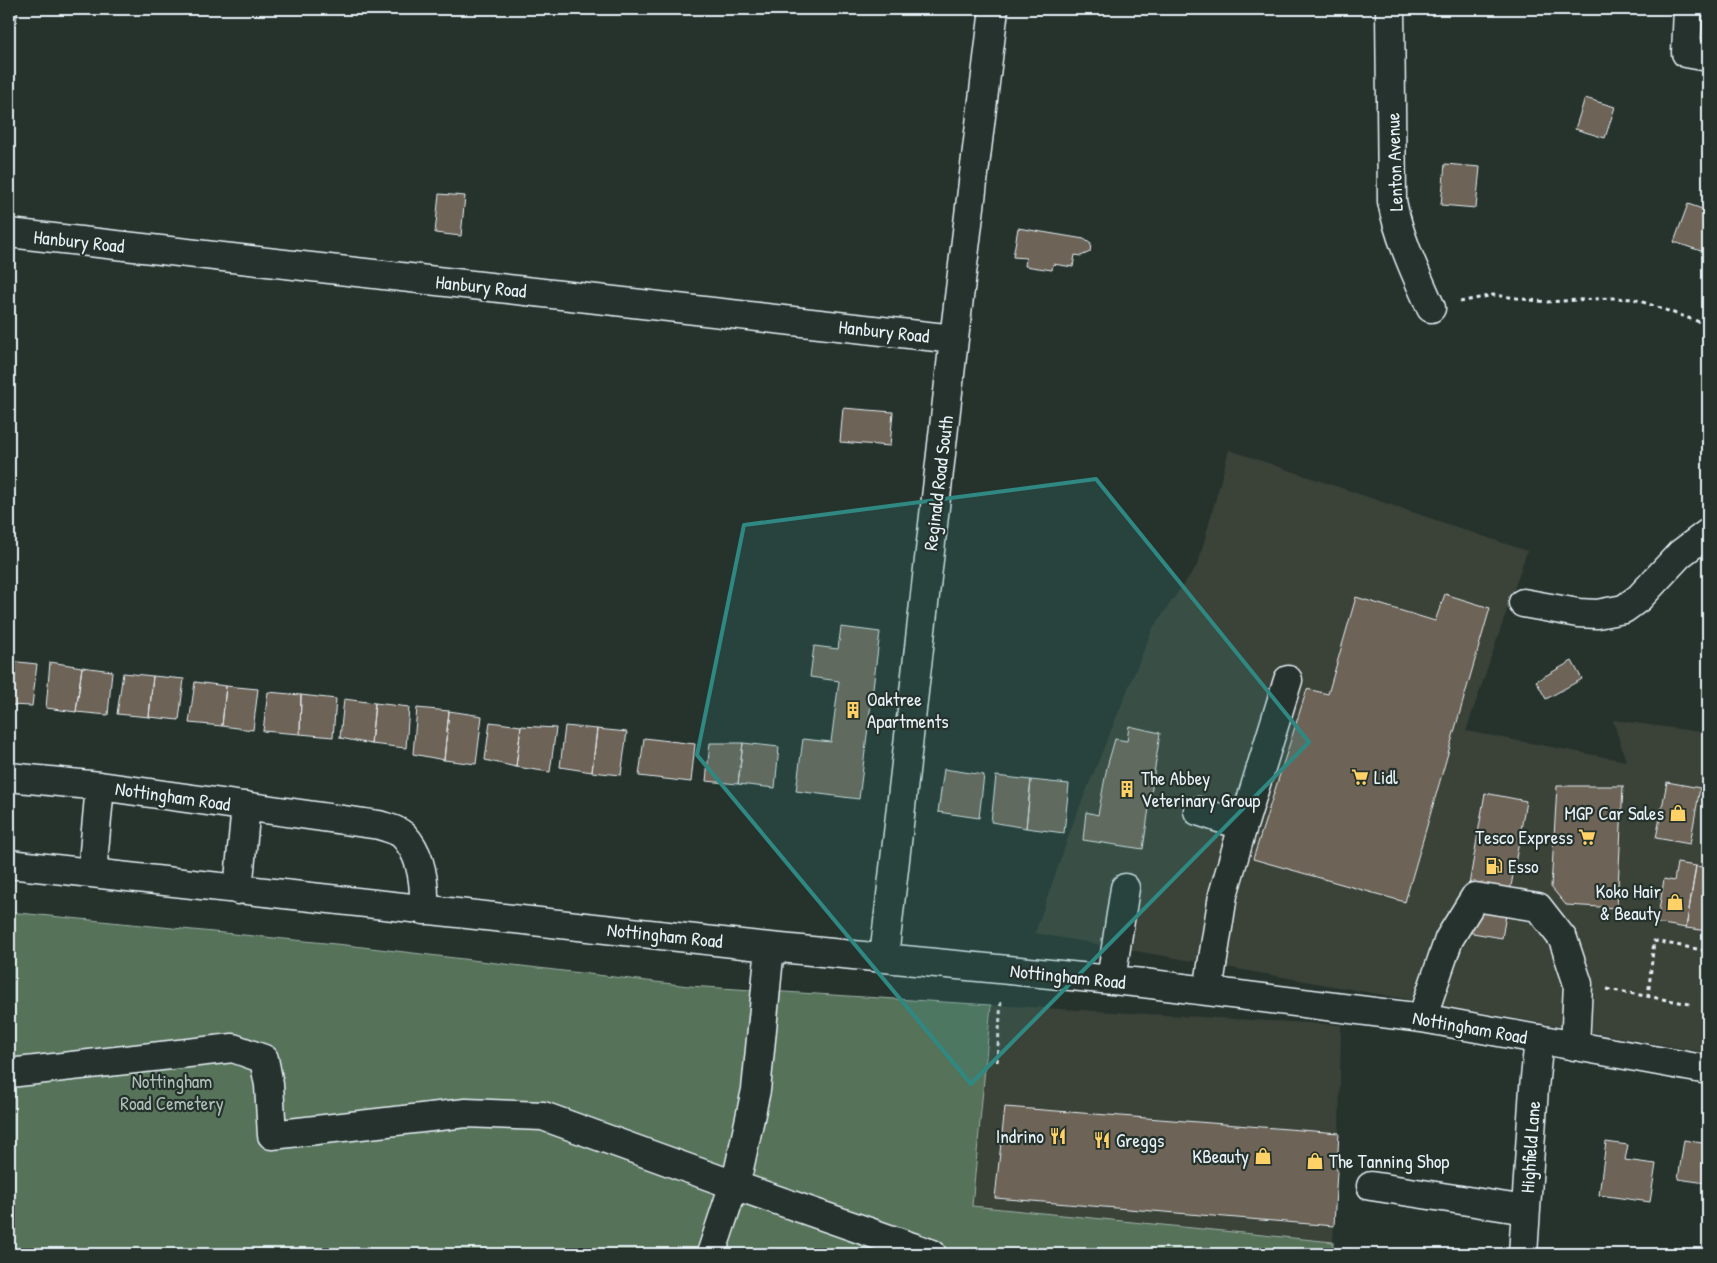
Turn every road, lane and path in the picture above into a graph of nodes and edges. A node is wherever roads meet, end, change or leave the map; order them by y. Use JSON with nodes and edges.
{"nodes":[{"id":1,"x":994,"y":9,"type":"edge"},
{"id":2,"x":1390,"y":9,"type":"edge"},
{"id":3,"x":1688,"y":9,"type":"edge"},
{"id":4,"x":1708,"y":57,"type":"edge"},
{"id":5,"x":9,"y":233,"type":"edge"},
{"id":6,"x":1431,"y":308,"type":"joint"},
{"id":7,"x":1708,"y":325,"type":"edge"},
{"id":8,"x":954,"y":339,"type":"junction"},
{"id":9,"x":1708,"y":533,"type":"edge"},
{"id":10,"x":1523,"y":603,"type":"dead end"},
{"id":11,"x":1288,"y":680,"type":"dead end"},
{"id":12,"x":9,"y":778,"type":"edge"},
{"id":13,"x":100,"y":786,"type":"junction"},
{"id":14,"x":246,"y":806,"type":"junction"},
{"id":15,"x":1198,"y":812,"type":"dead end"},
{"id":16,"x":1242,"y":826,"type":"junction"},
{"id":17,"x":9,"y":864,"type":"edge"},
{"id":18,"x":92,"y":874,"type":"junction"},
{"id":19,"x":1125,"y":888,"type":"dead end"},
{"id":20,"x":238,"y":890,"type":"junction"},
{"id":21,"x":424,"y":910,"type":"junction"},
{"id":22,"x":770,"y":946,"type":"junction"},
{"id":23,"x":1708,"y":951,"type":"edge"},
{"id":24,"x":884,"y":958,"type":"junction"},
{"id":25,"x":1003,"y":969,"type":"junction"},
{"id":26,"x":1111,"y":980,"type":"junction"},
{"id":27,"x":1578,"y":984,"type":"junction"},
{"id":28,"x":1208,"y":991,"type":"junction"},
{"id":29,"x":1648,"y":997,"type":"junction"},
{"id":30,"x":1690,"y":1004,"type":"dead end"},
{"id":31,"x":1422,"y":1018,"type":"junction"},
{"id":32,"x":1539,"y":1039,"type":"junction"},
{"id":33,"x":1575,"y":1046,"type":"junction"},
{"id":34,"x":997,"y":1062,"type":"dead end"},
{"id":35,"x":1708,"y":1070,"type":"edge"},
{"id":36,"x":9,"y":1073,"type":"edge"},
{"id":37,"x":734,"y":1185,"type":"junction"},
{"id":38,"x":1371,"y":1186,"type":"dead end"},
{"id":39,"x":1526,"y":1210,"type":"junction"},
{"id":40,"x":711,"y":1254,"type":"edge"},
{"id":41,"x":932,"y":1254,"type":"edge"},
{"id":42,"x":1523,"y":1254,"type":"edge"}],
"edges":[{"from":1,"to":8,"type":"street","name":"Reginald Road South"},
{"from":2,"to":6,"type":"street","name":"Lenton Avenue"},
{"from":3,"to":4,"type":"street"},
{"from":5,"to":8,"type":"street","name":"Hanbury Road"},
{"from":6,"to":7,"type":"path"},
{"from":8,"to":24,"type":"street","name":"Reginald Road South"},
{"from":9,"to":10,"type":"street"},
{"from":11,"to":16,"type":"street"},
{"from":12,"to":13,"type":"street","name":"Nottingham Road"},
{"from":13,"to":14,"type":"street","name":"Nottingham Road"},
{"from":13,"to":18,"type":"street","name":"Nottingham Road"},
{"from":14,"to":20,"type":"street","name":"Nottingham Road"},
{"from":14,"to":21,"type":"street","name":"Nottingham Road"},
{"from":15,"to":16,"type":"street"},
{"from":16,"to":28,"type":"street"},
{"from":17,"to":18,"type":"street","name":"Nottingham Road"},
{"from":18,"to":20,"type":"street","name":"Nottingham Road"},
{"from":19,"to":26,"type":"street"},
{"from":20,"to":21,"type":"street","name":"Nottingham Road"},
{"from":21,"to":22,"type":"street","name":"Nottingham Road"},
{"from":22,"to":24,"type":"street","name":"Nottingham Road"},
{"from":22,"to":37,"type":"street"},
{"from":23,"to":29,"type":"path"},
{"from":24,"to":25,"type":"street","name":"Nottingham Road"},
{"from":25,"to":26,"type":"street","name":"Nottingham Road"},
{"from":25,"to":34,"type":"path"},
{"from":26,"to":28,"type":"street","name":"Nottingham Road"},
{"from":27,"to":29,"type":"path"},
{"from":27,"to":31,"type":"street"},
{"from":27,"to":33,"type":"street"},
{"from":28,"to":31,"type":"street","name":"Nottingham Road"},
{"from":29,"to":30,"type":"path"},
{"from":31,"to":32,"type":"street","name":"Nottingham Road"},
{"from":32,"to":33,"type":"street","name":"Nottingham Road"},
{"from":32,"to":39,"type":"street","name":"Highfield Lane"},
{"from":33,"to":35,"type":"street","name":"Nottingham Road"},
{"from":36,"to":37,"type":"street"},
{"from":37,"to":40,"type":"street"},
{"from":37,"to":41,"type":"street"},
{"from":38,"to":39,"type":"street"},
{"from":39,"to":42,"type":"street","name":"Highfield Lane"}]}
